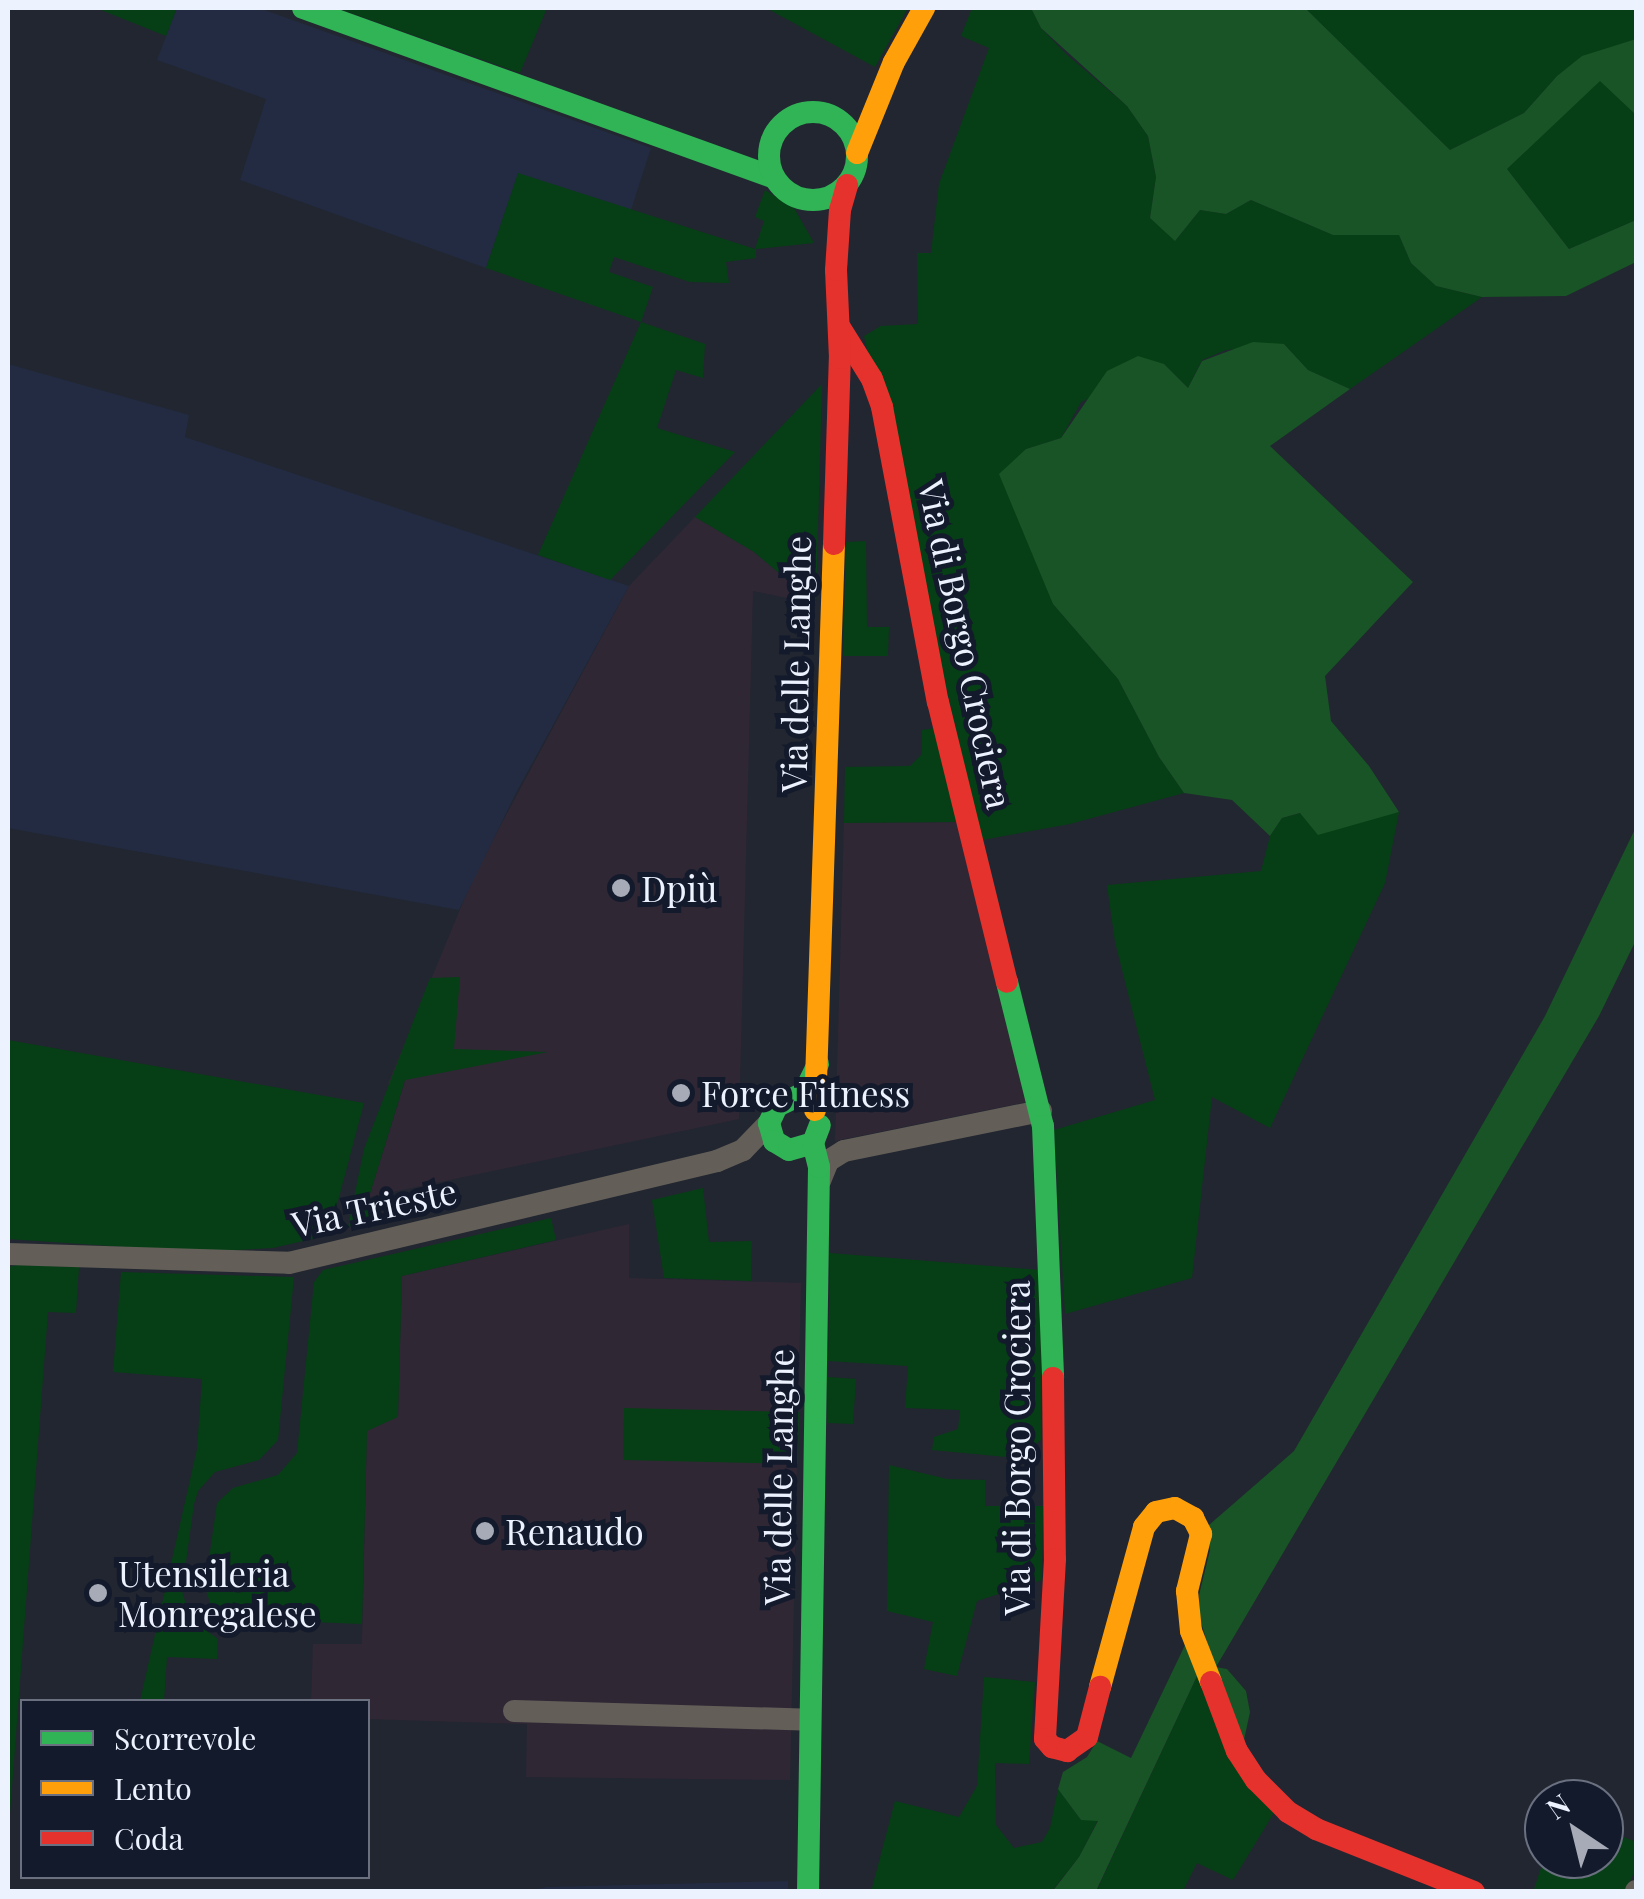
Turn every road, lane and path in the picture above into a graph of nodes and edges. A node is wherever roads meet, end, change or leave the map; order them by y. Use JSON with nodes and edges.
{"nodes":[{"id":1,"x":303,"y":8,"type":"edge"},
{"id":2,"x":924,"y":8,"type":"edge"},
{"id":3,"x":894,"y":62,"type":"junction"},
{"id":4,"x":827,"y":114,"type":"junction"},
{"id":5,"x":771,"y":143,"type":"junction"},
{"id":6,"x":857,"y":152,"type":"junction"},
{"id":7,"x":710,"y":154,"type":"junction"},
{"id":8,"x":773,"y":177,"type":"junction"},
{"id":9,"x":847,"y":185,"type":"junction"},
{"id":10,"x":805,"y":199,"type":"junction"},
{"id":11,"x":836,"y":270,"type":"junction"},
{"id":12,"x":839,"y":326,"type":"junction"},
{"id":13,"x":806,"y":1104,"type":"junction"},
{"id":14,"x":1040,"y":1110,"type":"junction"},
{"id":15,"x":769,"y":1123,"type":"junction"},
{"id":16,"x":813,"y":1143,"type":"junction"},
{"id":17,"x":785,"y":1149,"type":"junction"},
{"id":18,"x":743,"y":1150,"type":"junction"},
{"id":19,"x":819,"y":1179,"type":"junction"},
{"id":20,"x":8,"y":1255,"type":"edge"},
{"id":21,"x":514,"y":1711,"type":"dead end"},
{"id":22,"x":810,"y":1720,"type":"junction"},
{"id":23,"x":808,"y":1892,"type":"edge"},
{"id":24,"x":1474,"y":1892,"type":"edge"}],
"edges":[{"from":1,"to":7,"type":"main road","name":"Via delle Langhe"},
{"from":2,"to":3,"type":"main road"},
{"from":3,"to":4,"type":"main road"},
{"from":3,"to":6,"type":"main road","name":"Via delle Langhe"},
{"from":4,"to":5,"type":"main road"},
{"from":4,"to":6,"type":"main road"},
{"from":5,"to":7,"type":"main road"},
{"from":5,"to":8,"type":"main road"},
{"from":6,"to":9,"type":"main road","name":"Via delle Langhe"},
{"from":7,"to":8,"type":"main road","name":"Via delle Langhe"},
{"from":8,"to":10,"type":"main road","name":"Via delle Langhe"},
{"from":9,"to":10,"type":"main road"},
{"from":9,"to":11,"type":"main road","name":"Via delle Langhe"},
{"from":10,"to":11,"type":"main road","name":"Via delle Langhe"},
{"from":11,"to":12,"type":"main road","name":"Via delle Langhe"},
{"from":12,"to":13,"type":"main road","name":"Via delle Langhe"},
{"from":12,"to":14,"type":"main road","name":"Via di Borgo Crociera"},
{"from":13,"to":15,"type":"main road"},
{"from":13,"to":16,"type":"main road","name":"Via delle Langhe"},
{"from":14,"to":19,"type":"street"},
{"from":14,"to":24,"type":"main road","name":"Via di Borgo Crociera"},
{"from":15,"to":17,"type":"main road"},
{"from":15,"to":18,"type":"street","name":"Via Trieste"},
{"from":16,"to":17,"type":"main road"},
{"from":16,"to":19,"type":"main road","name":"Via delle Langhe"},
{"from":17,"to":18,"type":"street","name":"Via Trieste"},
{"from":17,"to":19,"type":"main road"},
{"from":18,"to":20,"type":"street","name":"Via Trieste"},
{"from":19,"to":22,"type":"main road","name":"Via delle Langhe"},
{"from":21,"to":22,"type":"street"},
{"from":22,"to":23,"type":"main road","name":"Via delle Langhe"}]}
